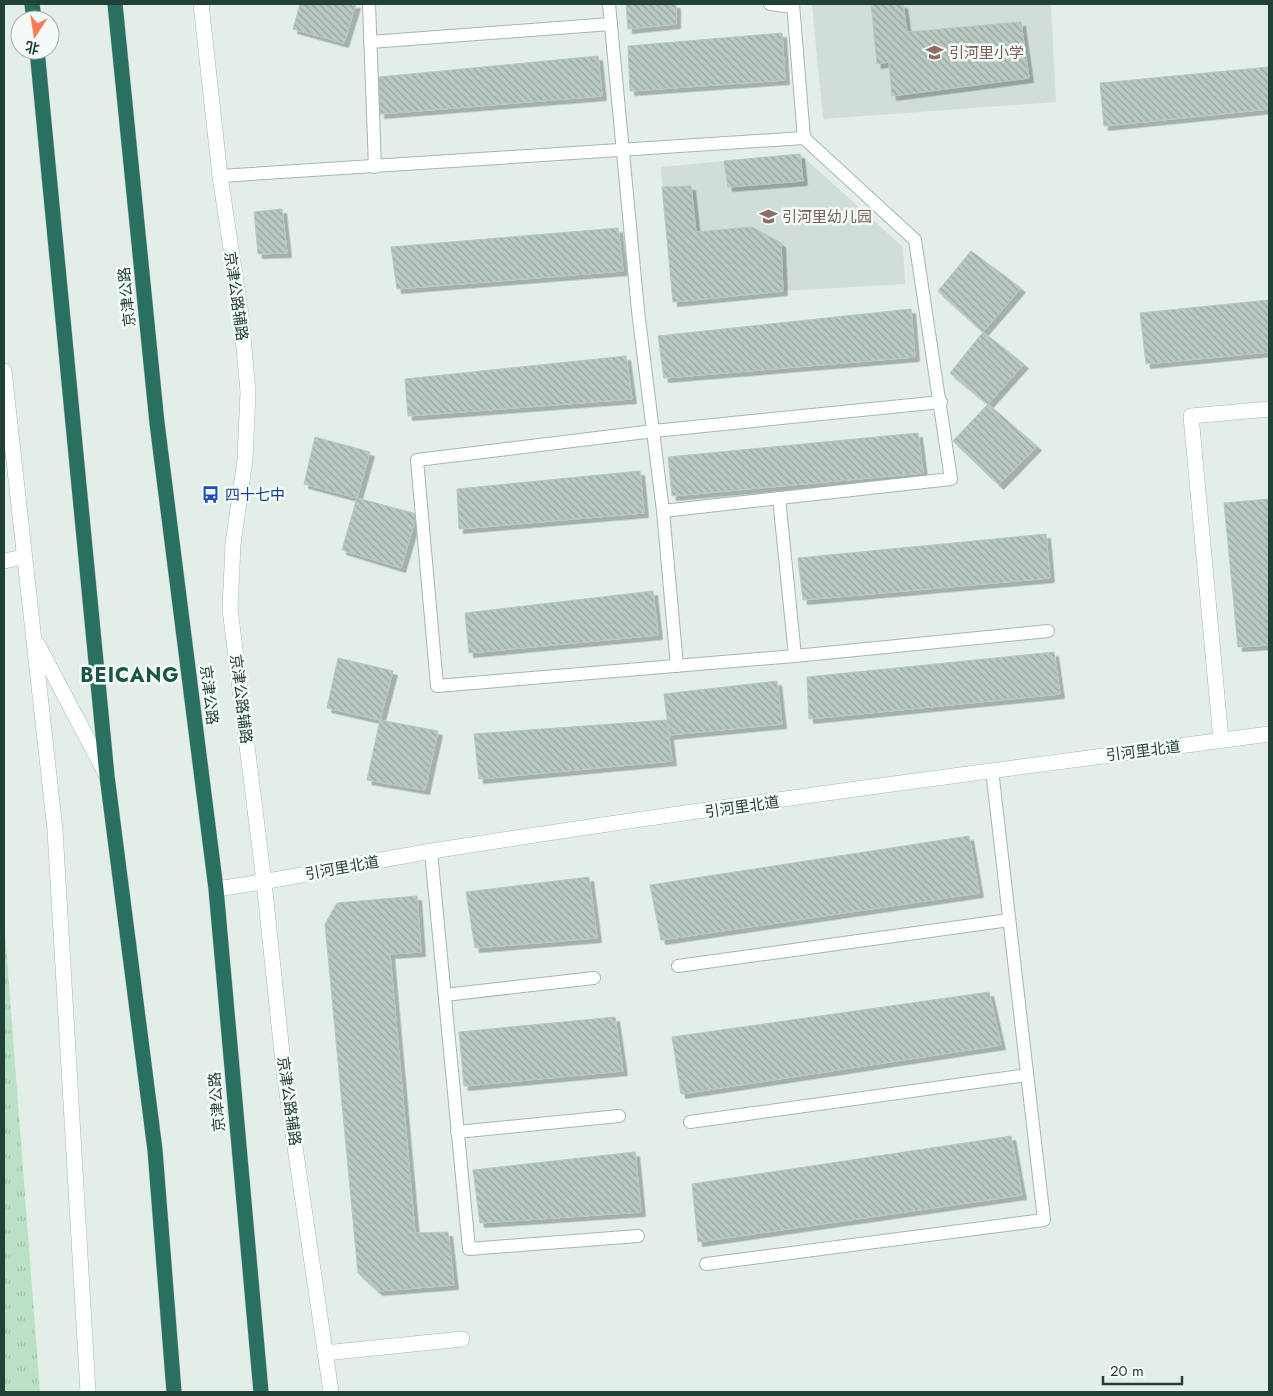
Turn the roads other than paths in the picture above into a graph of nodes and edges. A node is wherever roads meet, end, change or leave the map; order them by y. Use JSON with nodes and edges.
{"nodes":[{"id":1,"x":115,"y":4,"type":"edge"},
{"id":2,"x":201,"y":4,"type":"edge"},
{"id":3,"x":369,"y":4,"type":"edge"},
{"id":4,"x":609,"y":4,"type":"edge"},
{"id":5,"x":770,"y":4,"type":"edge"},
{"id":6,"x":793,"y":5,"type":"edge"},
{"id":7,"x":611,"y":24,"type":"junction"},
{"id":8,"x":370,"y":42,"type":"junction"},
{"id":9,"x":38,"y":60,"type":"edge"},
{"id":10,"x":804,"y":138,"type":"junction"},
{"id":11,"x":623,"y":150,"type":"junction"},
{"id":12,"x":375,"y":166,"type":"junction"},
{"id":13,"x":220,"y":176,"type":"junction"},
{"id":14,"x":4,"y":371,"type":"edge"},
{"id":15,"x":941,"y":402,"type":"junction"},
{"id":16,"x":1269,"y":409,"type":"edge"},
{"id":17,"x":654,"y":431,"type":"junction"},
{"id":18,"x":779,"y":498,"type":"junction"},
{"id":19,"x":663,"y":511,"type":"junction"},
{"id":20,"x":24,"y":557,"type":"junction"},
{"id":21,"x":4,"y":561,"type":"edge"},
{"id":22,"x":1048,"y":631,"type":"dead end"},
{"id":23,"x":34,"y":638,"type":"junction"},
{"id":24,"x":795,"y":656,"type":"junction"},
{"id":25,"x":677,"y":666,"type":"junction"},
{"id":26,"x":1269,"y":734,"type":"edge"},
{"id":27,"x":1222,"y":740,"type":"junction"},
{"id":28,"x":992,"y":770,"type":"junction"},
{"id":29,"x":107,"y":776,"type":"junction"},
{"id":30,"x":431,"y":852,"type":"junction"},
{"id":31,"x":264,"y":882,"type":"junction"},
{"id":32,"x":216,"y":889,"type":"junction"},
{"id":33,"x":1009,"y":920,"type":"junction"},
{"id":34,"x":678,"y":966,"type":"dead end"},
{"id":35,"x":594,"y":978,"type":"dead end"},
{"id":36,"x":445,"y":995,"type":"junction"},
{"id":37,"x":1027,"y":1075,"type":"junction"},
{"id":38,"x":619,"y":1116,"type":"dead end"},
{"id":39,"x":690,"y":1122,"type":"dead end"},
{"id":40,"x":457,"y":1132,"type":"junction"},
{"id":41,"x":638,"y":1236,"type":"dead end"},
{"id":42,"x":706,"y":1264,"type":"dead end"},
{"id":43,"x":462,"y":1339,"type":"dead end"},
{"id":44,"x":325,"y":1353,"type":"junction"},
{"id":45,"x":88,"y":1392,"type":"edge"},
{"id":46,"x":174,"y":1392,"type":"edge"},
{"id":47,"x":261,"y":1392,"type":"edge"},
{"id":48,"x":331,"y":1392,"type":"edge"}],
"edges":[{"from":1,"to":32,"type":"highway","name":"京津公路"},
{"from":2,"to":13,"type":"main road","name":"京津公路辅路"},
{"from":3,"to":8,"type":"lane"},
{"from":4,"to":7,"type":"lane"},
{"from":5,"to":6,"type":"lane"},
{"from":6,"to":10,"type":"lane"},
{"from":7,"to":8,"type":"lane"},
{"from":7,"to":11,"type":"lane"},
{"from":8,"to":12,"type":"lane"},
{"from":9,"to":29,"type":"highway"},
{"from":10,"to":11,"type":"lane"},
{"from":10,"to":15,"type":"lane"},
{"from":11,"to":12,"type":"lane"},
{"from":11,"to":17,"type":"lane"},
{"from":12,"to":13,"type":"lane"},
{"from":13,"to":31,"type":"main road","name":"京津公路辅路"},
{"from":14,"to":20,"type":"main road"},
{"from":15,"to":17,"type":"lane"},
{"from":15,"to":18,"type":"lane"},
{"from":16,"to":27,"type":"main road"},
{"from":17,"to":19,"type":"lane"},
{"from":17,"to":25,"type":"lane"},
{"from":18,"to":19,"type":"lane"},
{"from":18,"to":24,"type":"lane"},
{"from":19,"to":25,"type":"lane"},
{"from":20,"to":21,"type":"main road"},
{"from":20,"to":23,"type":"main road"},
{"from":22,"to":24,"type":"lane"},
{"from":23,"to":29,"type":"main road"},
{"from":23,"to":45,"type":"main road"},
{"from":24,"to":25,"type":"lane"},
{"from":26,"to":27,"type":"main road","name":"引河里北道"},
{"from":27,"to":28,"type":"main road","name":"引河里北道"},
{"from":28,"to":30,"type":"main road","name":"引河里北道"},
{"from":28,"to":33,"type":"lane"},
{"from":29,"to":46,"type":"highway"},
{"from":30,"to":31,"type":"main road","name":"引河里北道"},
{"from":30,"to":36,"type":"lane"},
{"from":31,"to":32,"type":"main road","name":"引河里北道"},
{"from":31,"to":44,"type":"main road","name":"京津公路辅路"},
{"from":32,"to":47,"type":"highway","name":"京津公路"},
{"from":33,"to":34,"type":"lane"},
{"from":33,"to":37,"type":"lane"},
{"from":35,"to":36,"type":"lane"},
{"from":36,"to":40,"type":"lane"},
{"from":37,"to":39,"type":"lane"},
{"from":37,"to":42,"type":"lane"},
{"from":38,"to":40,"type":"lane"},
{"from":40,"to":41,"type":"lane"},
{"from":43,"to":44,"type":"main road"},
{"from":44,"to":48,"type":"main road","name":"京津公路辅路"}]}
